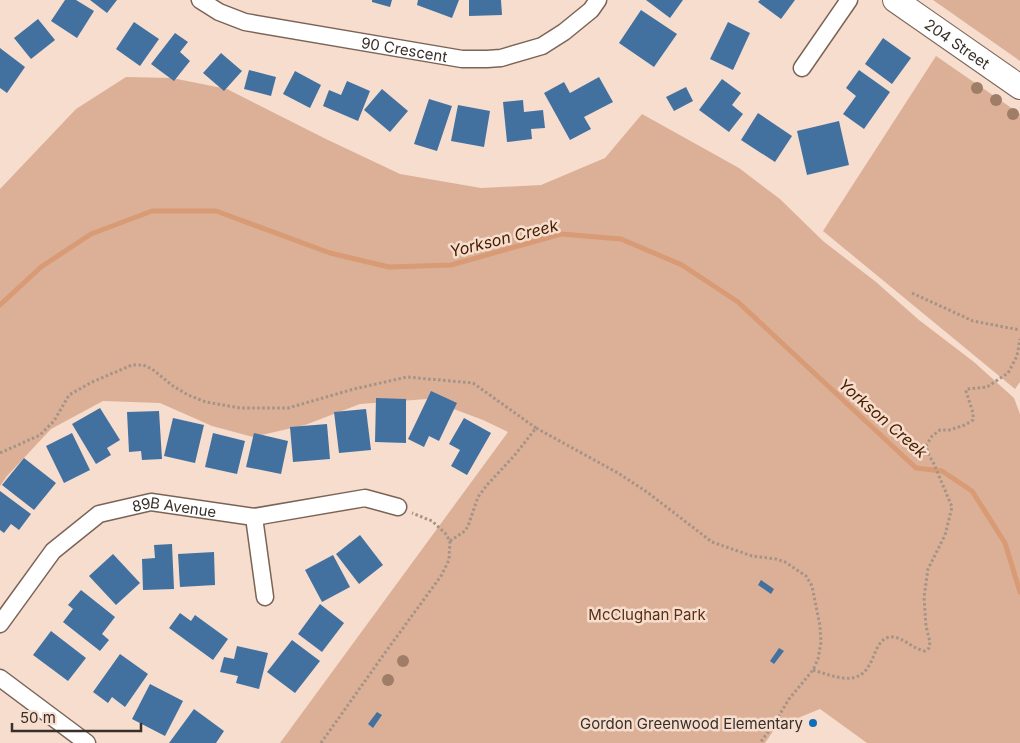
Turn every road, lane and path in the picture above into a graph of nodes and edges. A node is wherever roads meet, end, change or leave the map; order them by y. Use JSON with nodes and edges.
{"nodes":[{"id":1,"x":200,"y":0,"type":"edge"},
{"id":2,"x":598,"y":0,"type":"edge"},
{"id":3,"x":850,"y":0,"type":"edge"},
{"id":4,"x":895,"y":0,"type":"edge"},
{"id":5,"x":802,"y":68,"type":"dead end"},
{"id":6,"x":1020,"y":87,"type":"edge"},
{"id":7,"x":912,"y":293,"type":"dead end"},
{"id":8,"x":1020,"y":330,"type":"edge"},
{"id":9,"x":1020,"y":339,"type":"edge"},
{"id":10,"x":536,"y":428,"type":"junction"},
{"id":11,"x":0,"y":453,"type":"edge"},
{"id":12,"x":398,"y":507,"type":"joint"},
{"id":13,"x":254,"y":517,"type":"junction"},
{"id":14,"x":450,"y":541,"type":"junction"},
{"id":15,"x":265,"y":597,"type":"dead end"},
{"id":16,"x":0,"y":624,"type":"edge"},
{"id":17,"x":813,"y":670,"type":"junction"},
{"id":18,"x":0,"y":678,"type":"edge"},
{"id":19,"x":87,"y":743,"type":"edge"},
{"id":20,"x":321,"y":743,"type":"edge"},
{"id":21,"x":760,"y":743,"type":"edge"}],
"edges":[{"from":1,"to":2,"type":"street","name":"90 Crescent"},
{"from":3,"to":5,"type":"street"},
{"from":4,"to":6,"type":"street","name":"204 Street"},
{"from":7,"to":8,"type":"path"},
{"from":9,"to":17,"type":"path"},
{"from":10,"to":11,"type":"path"},
{"from":10,"to":14,"type":"path"},
{"from":10,"to":17,"type":"path"},
{"from":12,"to":13,"type":"street","name":"89B Avenue"},
{"from":12,"to":14,"type":"path"},
{"from":13,"to":15,"type":"street"},
{"from":13,"to":16,"type":"street","name":"89B Avenue"},
{"from":14,"to":20,"type":"path"},
{"from":17,"to":21,"type":"path"},
{"from":18,"to":19,"type":"street"}]}
